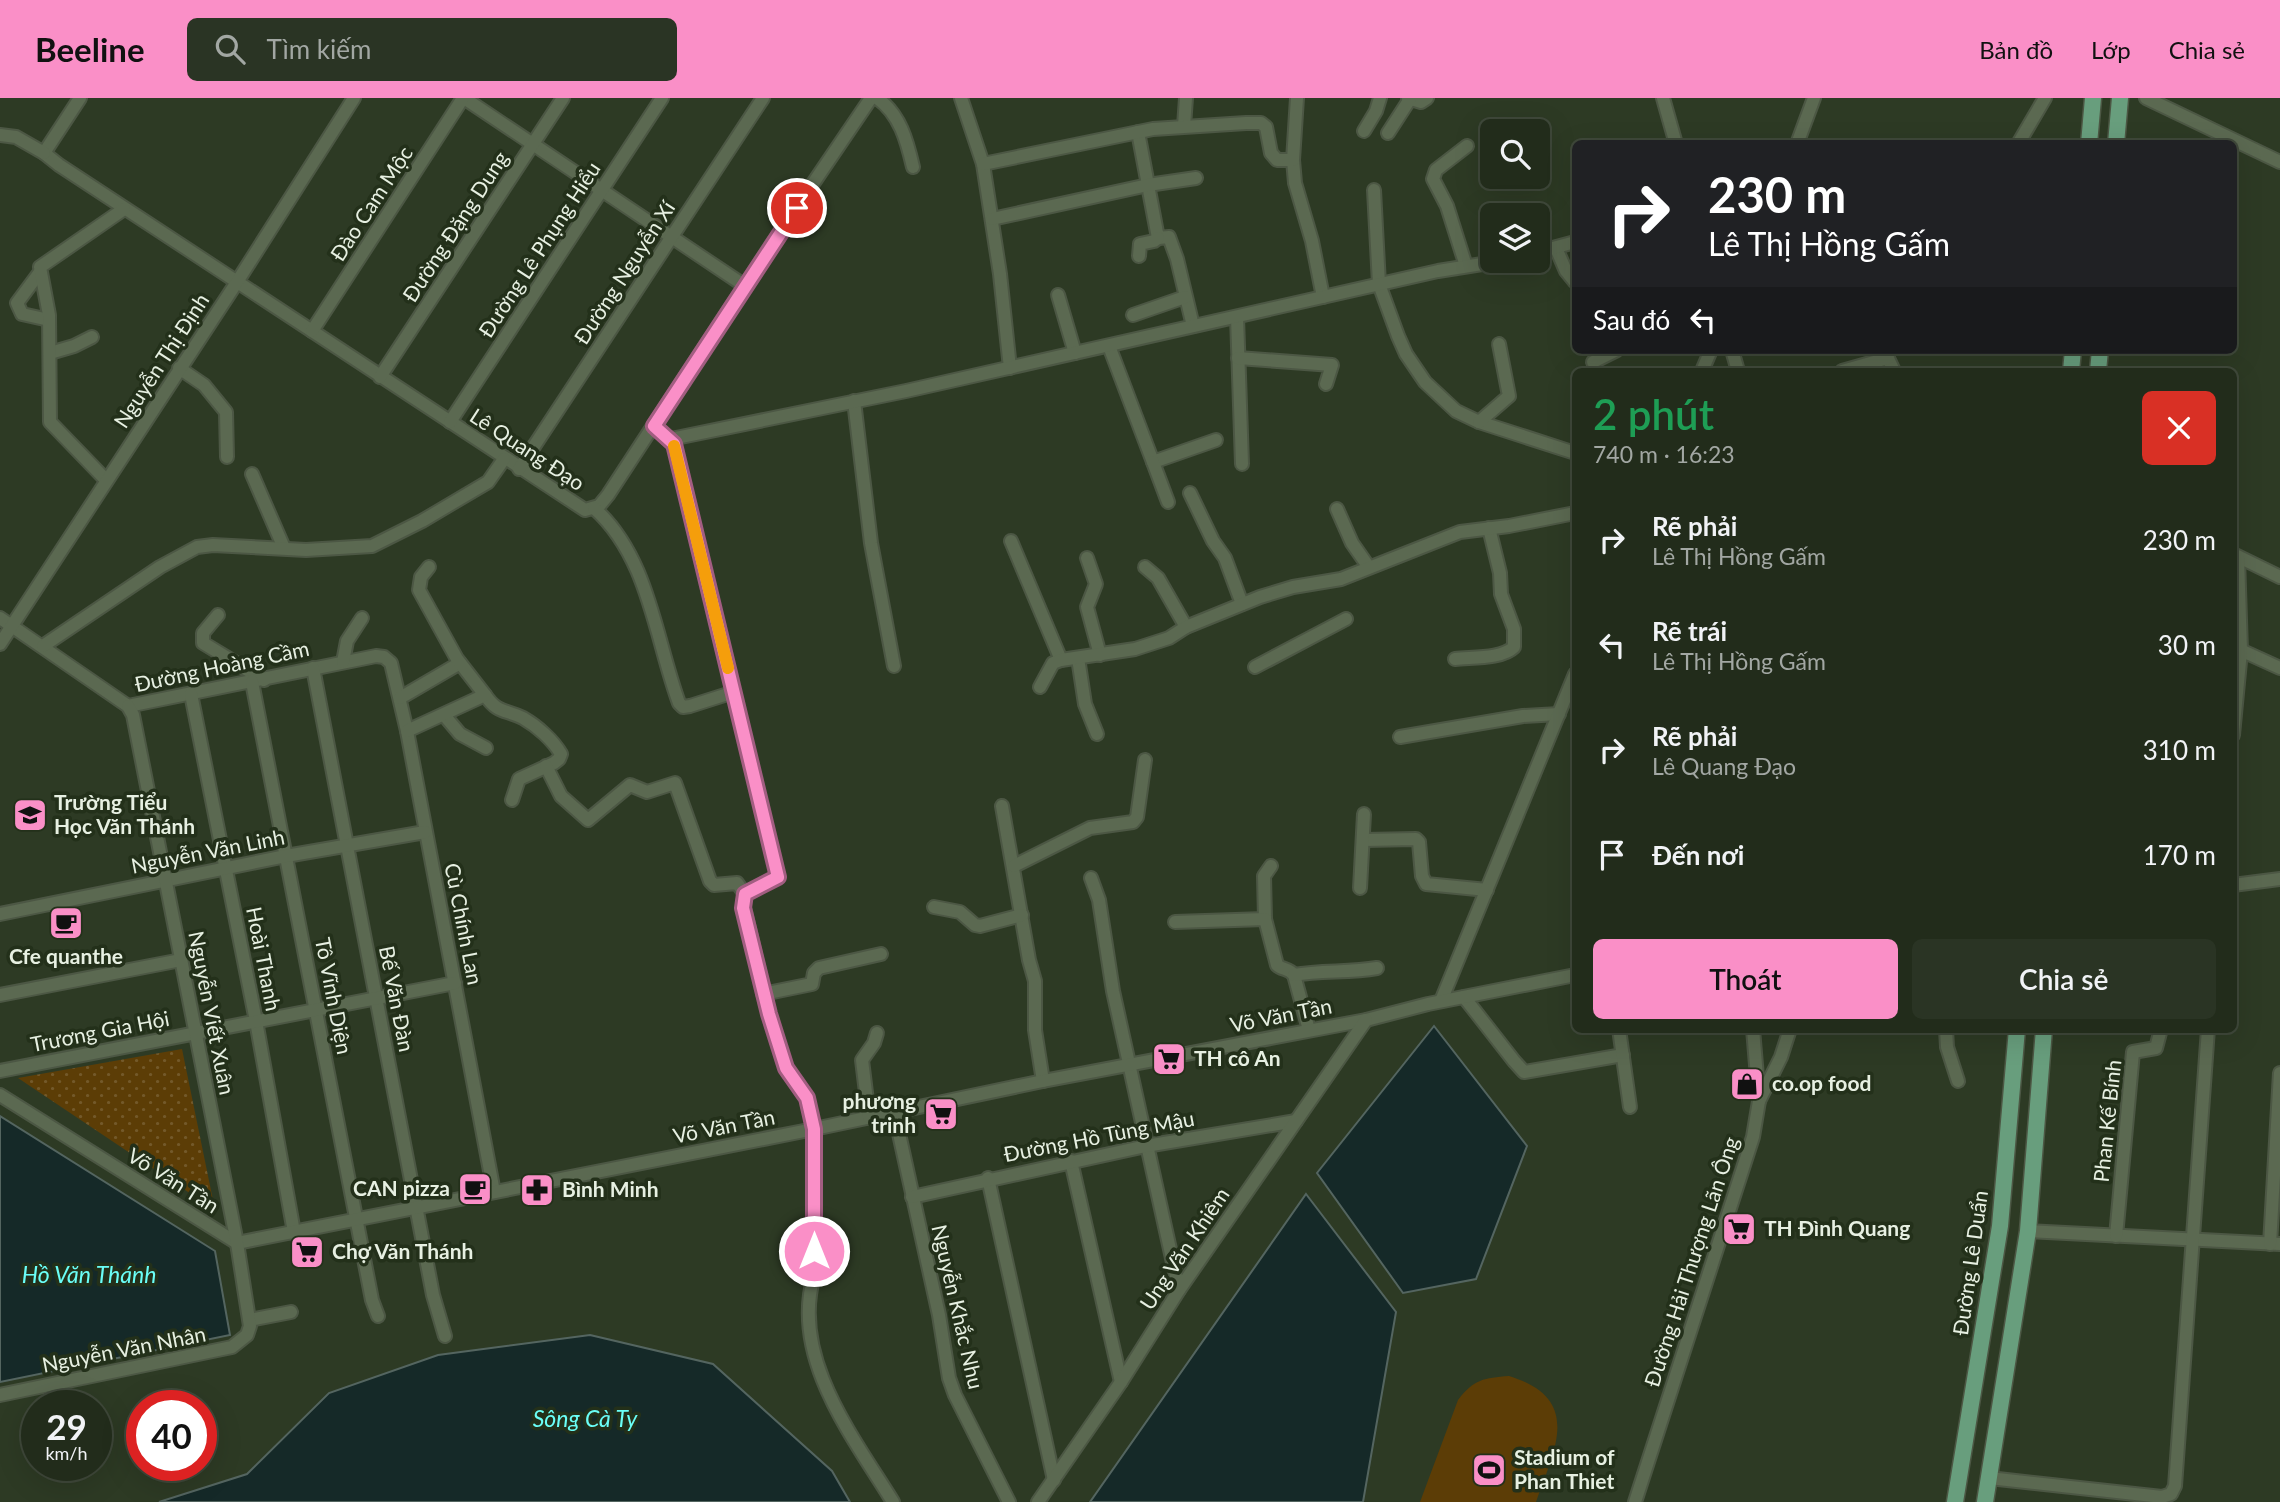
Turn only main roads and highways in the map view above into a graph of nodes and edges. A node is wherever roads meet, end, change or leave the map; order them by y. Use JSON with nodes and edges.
{"nodes":[{"id":1,"x":2093,"y":98,"type":"edge"},
{"id":2,"x":2120,"y":98,"type":"edge"},
{"id":3,"x":2089,"y":140,"type":"edge"},
{"id":4,"x":2116,"y":140,"type":"edge"},
{"id":5,"x":2017,"y":1033,"type":"edge"},
{"id":6,"x":2044,"y":1033,"type":"edge"},
{"id":7,"x":2000,"y":1226,"type":"junction"},
{"id":8,"x":2028,"y":1231,"type":"junction"},
{"id":9,"x":1955,"y":1502,"type":"edge"},
{"id":10,"x":1985,"y":1502,"type":"edge"}],
"edges":[{"from":1,"to":3,"type":"main road"},
{"from":2,"to":4,"type":"main road"},
{"from":5,"to":7,"type":"main road","name":"Đường Lê Duẩn"},
{"from":6,"to":8,"type":"main road"},
{"from":7,"to":8,"type":"main road"},
{"from":7,"to":9,"type":"main road","name":"Đường Lê Duẩn"},
{"from":8,"to":10,"type":"main road"}]}
